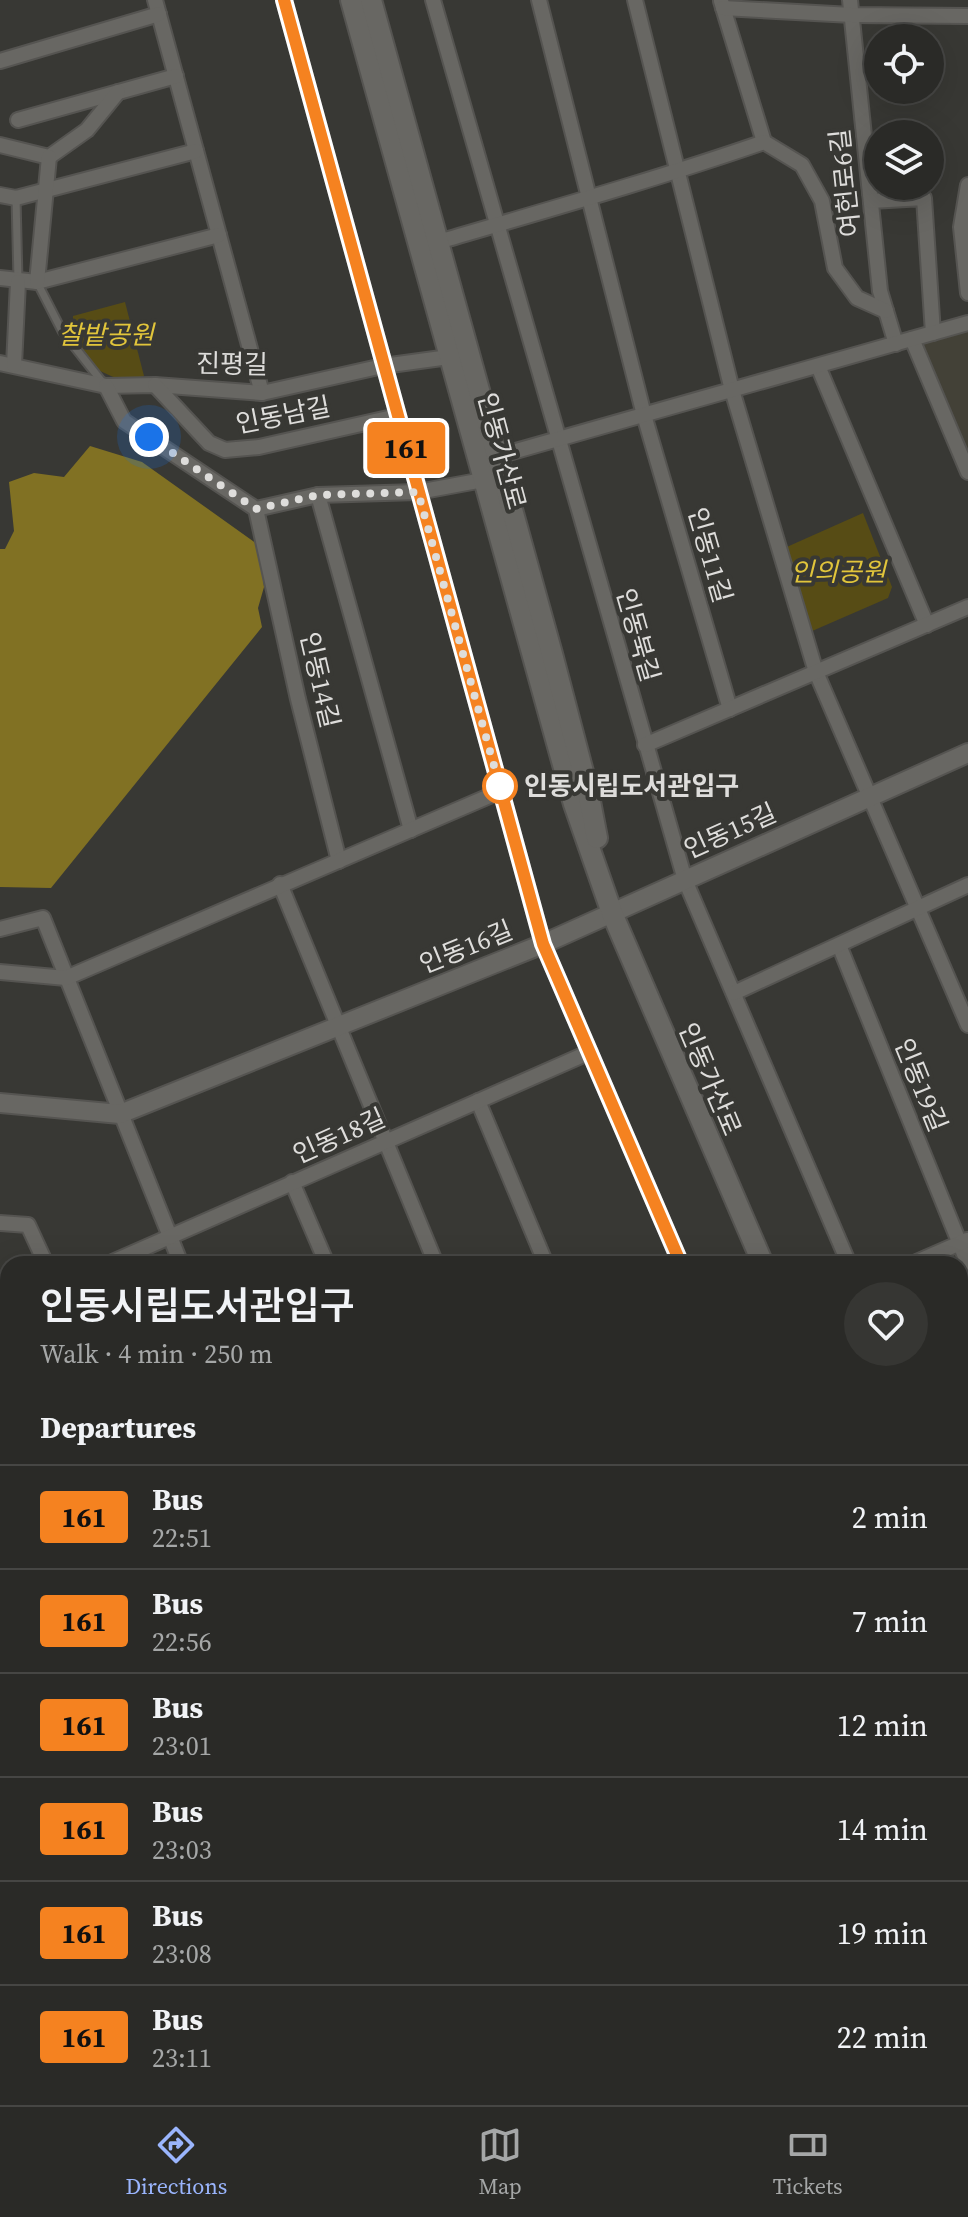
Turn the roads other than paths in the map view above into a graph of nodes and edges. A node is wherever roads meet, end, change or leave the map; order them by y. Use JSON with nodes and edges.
{"nodes":[{"id":1,"x":284,"y":0,"type":"edge"},
{"id":2,"x":351,"y":0,"type":"edge"},
{"id":3,"x":371,"y":0,"type":"edge"},
{"id":4,"x":539,"y":0,"type":"edge"},
{"id":5,"x":635,"y":0,"type":"edge"},
{"id":6,"x":436,"y":1,"type":"edge"},
{"id":7,"x":722,"y":4,"type":"edge"},
{"id":8,"x":157,"y":7,"type":"edge"},
{"id":9,"x":851,"y":7,"type":"edge"},
{"id":10,"x":968,"y":16,"type":"edge"},
{"id":11,"x":0,"y":61,"type":"edge"},
{"id":12,"x":176,"y":76,"type":"junction"},
{"id":13,"x":118,"y":92,"type":"junction"},
{"id":14,"x":18,"y":120,"type":"dead end"},
{"id":15,"x":764,"y":142,"type":"junction"},
{"id":16,"x":0,"y":145,"type":"edge"},
{"id":17,"x":196,"y":151,"type":"junction"},
{"id":18,"x":49,"y":157,"type":"junction"},
{"id":19,"x":676,"y":173,"type":"junction"},
{"id":20,"x":968,"y":185,"type":"edge"},
{"id":21,"x":45,"y":191,"type":"junction"},
{"id":22,"x":0,"y":195,"type":"edge"},
{"id":23,"x":589,"y":196,"type":"junction"},
{"id":24,"x":16,"y":198,"type":"junction"},
{"id":25,"x":871,"y":201,"type":"junction"},
{"id":26,"x":497,"y":225,"type":"junction"},
{"id":27,"x":219,"y":235,"type":"junction"},
{"id":28,"x":438,"y":242,"type":"junction"},
{"id":29,"x":0,"y":278,"type":"edge"},
{"id":30,"x":18,"y":282,"type":"junction"},
{"id":31,"x":37,"y":282,"type":"junction"},
{"id":32,"x":968,"y":293,"type":"edge"},
{"id":33,"x":886,"y":311,"type":"junction"},
{"id":34,"x":968,"y":323,"type":"edge"},
{"id":35,"x":933,"y":333,"type":"junction"},
{"id":36,"x":912,"y":339,"type":"junction"},
{"id":37,"x":896,"y":344,"type":"junction"},
{"id":38,"x":449,"y":357,"type":"junction"},
{"id":39,"x":7,"y":364,"type":"edge"},
{"id":40,"x":383,"y":366,"type":"junction"},
{"id":41,"x":818,"y":366,"type":"junction"},
{"id":42,"x":155,"y":385,"type":"junction"},
{"id":43,"x":106,"y":386,"type":"junction"},
{"id":44,"x":732,"y":390,"type":"junction"},
{"id":45,"x":262,"y":393,"type":"junction"},
{"id":46,"x":644,"y":415,"type":"junction"},
{"id":47,"x":397,"y":416,"type":"junction"},
{"id":48,"x":558,"y":440,"type":"junction"},
{"id":49,"x":498,"y":456,"type":"junction"},
{"id":50,"x":968,"y":472,"type":"edge"},
{"id":51,"x":483,"y":480,"type":"junction"},
{"id":52,"x":418,"y":492,"type":"junction"},
{"id":53,"x":318,"y":495,"type":"junction"},
{"id":54,"x":256,"y":509,"type":"junction"},
{"id":55,"x":968,"y":607,"type":"edge"},
{"id":56,"x":927,"y":625,"type":"junction"},
{"id":57,"x":816,"y":672,"type":"junction"},
{"id":58,"x":730,"y":709,"type":"junction"},
{"id":59,"x":645,"y":745,"type":"junction"},
{"id":60,"x":968,"y":753,"type":"edge"},
{"id":61,"x":501,"y":791,"type":"junction"},
{"id":62,"x":869,"y":797,"type":"junction"},
{"id":63,"x":411,"y":830,"type":"junction"},
{"id":64,"x":339,"y":861,"type":"junction"},
{"id":65,"x":685,"y":880,"type":"junction"},
{"id":66,"x":280,"y":884,"type":"junction"},
{"id":67,"x":968,"y":885,"type":"edge"},
{"id":68,"x":919,"y":908,"type":"junction"},
{"id":69,"x":612,"y":913,"type":"junction"},
{"id":70,"x":0,"y":929,"type":"edge"},
{"id":71,"x":543,"y":944,"type":"junction"},
{"id":72,"x":839,"y":945,"type":"junction"},
{"id":73,"x":0,"y":972,"type":"edge"},
{"id":74,"x":66,"y":978,"type":"junction"},
{"id":75,"x":734,"y":993,"type":"junction"},
{"id":76,"x":968,"y":1025,"type":"edge"},
{"id":77,"x":339,"y":1028,"type":"junction"},
{"id":78,"x":590,"y":1052,"type":"junction"},
{"id":79,"x":478,"y":1101,"type":"junction"},
{"id":80,"x":0,"y":1103,"type":"edge"},
{"id":81,"x":120,"y":1114,"type":"junction"},
{"id":82,"x":386,"y":1141,"type":"junction"},
{"id":83,"x":292,"y":1182,"type":"junction"},
{"id":84,"x":0,"y":1223,"type":"edge"},
{"id":85,"x":170,"y":1236,"type":"junction"},
{"id":86,"x":964,"y":1242,"type":"edge"},
{"id":87,"x":42,"y":1256,"type":"edge"},
{"id":88,"x":126,"y":1256,"type":"edge"},
{"id":89,"x":178,"y":1256,"type":"edge"},
{"id":90,"x":324,"y":1256,"type":"edge"},
{"id":91,"x":433,"y":1256,"type":"edge"},
{"id":92,"x":543,"y":1256,"type":"edge"},
{"id":93,"x":678,"y":1256,"type":"edge"},
{"id":94,"x":760,"y":1256,"type":"edge"},
{"id":95,"x":846,"y":1256,"type":"edge"},
{"id":96,"x":931,"y":1256,"type":"edge"}],
"edges":[{"from":1,"to":40,"type":"street"},
{"from":2,"to":38,"type":"main road","name":"인동가산로"},
{"from":3,"to":28,"type":"main road","name":"인동가산로"},
{"from":4,"to":23,"type":"street","name":"인동11길"},
{"from":5,"to":19,"type":"street"},
{"from":6,"to":26,"type":"street","name":"인동북길"},
{"from":7,"to":9,"type":"street"},
{"from":7,"to":15,"type":"street"},
{"from":8,"to":11,"type":"street"},
{"from":8,"to":12,"type":"street"},
{"from":9,"to":10,"type":"street"},
{"from":9,"to":25,"type":"street","name":"여헌로6길"},
{"from":12,"to":13,"type":"street"},
{"from":12,"to":17,"type":"street"},
{"from":13,"to":14,"type":"street"},
{"from":13,"to":18,"type":"street"},
{"from":15,"to":19,"type":"street"},
{"from":15,"to":33,"type":"street"},
{"from":16,"to":18,"type":"street"},
{"from":17,"to":21,"type":"street"},
{"from":17,"to":27,"type":"street"},
{"from":18,"to":21,"type":"street"},
{"from":19,"to":23,"type":"street"},
{"from":19,"to":44,"type":"street"},
{"from":20,"to":32,"type":"street"},
{"from":21,"to":24,"type":"street"},
{"from":21,"to":31,"type":"street"},
{"from":22,"to":24,"type":"street"},
{"from":23,"to":26,"type":"street"},
{"from":23,"to":46,"type":"street","name":"인동11길"},
{"from":24,"to":30,"type":"lane"},
{"from":25,"to":33,"type":"street","name":"여헌로6길"},
{"from":25,"to":35,"type":"street"},
{"from":26,"to":28,"type":"street"},
{"from":26,"to":48,"type":"street","name":"인동북길"},
{"from":27,"to":31,"type":"street"},
{"from":27,"to":45,"type":"street"},
{"from":28,"to":49,"type":"main road","name":"인동가산로"},
{"from":29,"to":30,"type":"street"},
{"from":30,"to":31,"type":"street"},
{"from":30,"to":39,"type":"street","name":"진평길"},
{"from":31,"to":43,"type":"lane"},
{"from":33,"to":37,"type":"street","name":"여헌로6길"},
{"from":34,"to":35,"type":"street"},
{"from":35,"to":36,"type":"street"},
{"from":36,"to":37,"type":"street"},
{"from":36,"to":50,"type":"street"},
{"from":37,"to":41,"type":"street"},
{"from":38,"to":40,"type":"street","name":"진평길"},
{"from":38,"to":51,"type":"main road","name":"인동가산로"},
{"from":39,"to":43,"type":"street","name":"진평길"},
{"from":40,"to":45,"type":"street","name":"진평길"},
{"from":40,"to":47,"type":"street"},
{"from":41,"to":44,"type":"street"},
{"from":41,"to":56,"type":"street"},
{"from":42,"to":43,"type":"street","name":"진평길"},
{"from":42,"to":45,"type":"street","name":"진평길"},
{"from":42,"to":47,"type":"street","name":"인동남길"},
{"from":43,"to":54,"type":"street"},
{"from":44,"to":46,"type":"street"},
{"from":44,"to":57,"type":"street"},
{"from":46,"to":48,"type":"street"},
{"from":46,"to":58,"type":"street","name":"인동11길"},
{"from":47,"to":52,"type":"street"},
{"from":48,"to":49,"type":"street"},
{"from":48,"to":59,"type":"street","name":"인동북길"},
{"from":49,"to":69,"type":"main road","name":"인동가산로"},
{"from":51,"to":52,"type":"street"},
{"from":51,"to":69,"type":"main road","name":"인동가산로"},
{"from":52,"to":53,"type":"street"},
{"from":52,"to":61,"type":"street"},
{"from":53,"to":54,"type":"street"},
{"from":53,"to":63,"type":"street","name":"인동14길"},
{"from":54,"to":64,"type":"street","name":"인동14길"},
{"from":55,"to":56,"type":"street"},
{"from":56,"to":57,"type":"street"},
{"from":57,"to":58,"type":"street"},
{"from":57,"to":62,"type":"street"},
{"from":58,"to":59,"type":"street"},
{"from":59,"to":65,"type":"street","name":"인동북길"},
{"from":60,"to":62,"type":"street","name":"인동15길"},
{"from":61,"to":63,"type":"street"},
{"from":61,"to":71,"type":"street"},
{"from":62,"to":65,"type":"street","name":"인동15길"},
{"from":62,"to":68,"type":"street"},
{"from":63,"to":64,"type":"street"},
{"from":64,"to":66,"type":"street"},
{"from":65,"to":69,"type":"street","name":"인동15길"},
{"from":65,"to":75,"type":"street","name":"인동북길"},
{"from":66,"to":74,"type":"street"},
{"from":66,"to":77,"type":"street"},
{"from":67,"to":68,"type":"street"},
{"from":68,"to":72,"type":"street"},
{"from":68,"to":76,"type":"street"},
{"from":69,"to":71,"type":"street","name":"인동16길"},
{"from":69,"to":94,"type":"main road","name":"인동가산로"},
{"from":70,"to":74,"type":"street"},
{"from":71,"to":77,"type":"street","name":"인동16길"},
{"from":71,"to":78,"type":"street"},
{"from":72,"to":75,"type":"street"},
{"from":72,"to":86,"type":"street","name":"인동19길"},
{"from":73,"to":74,"type":"street"},
{"from":74,"to":81,"type":"street"},
{"from":75,"to":95,"type":"street","name":"인동북길"},
{"from":77,"to":81,"type":"street","name":"인동16길"},
{"from":77,"to":82,"type":"street"},
{"from":78,"to":79,"type":"street","name":"인동18길"},
{"from":78,"to":93,"type":"street"},
{"from":79,"to":82,"type":"street","name":"인동18길"},
{"from":79,"to":92,"type":"street"},
{"from":80,"to":81,"type":"street","name":"인동16길"},
{"from":81,"to":85,"type":"street"},
{"from":82,"to":83,"type":"street","name":"인동18길"},
{"from":82,"to":91,"type":"street"},
{"from":83,"to":85,"type":"street","name":"인동18길"},
{"from":83,"to":90,"type":"street"},
{"from":84,"to":87,"type":"street"},
{"from":85,"to":88,"type":"street","name":"인동18길"},
{"from":85,"to":89,"type":"street"},
{"from":86,"to":96,"type":"street"}]}
